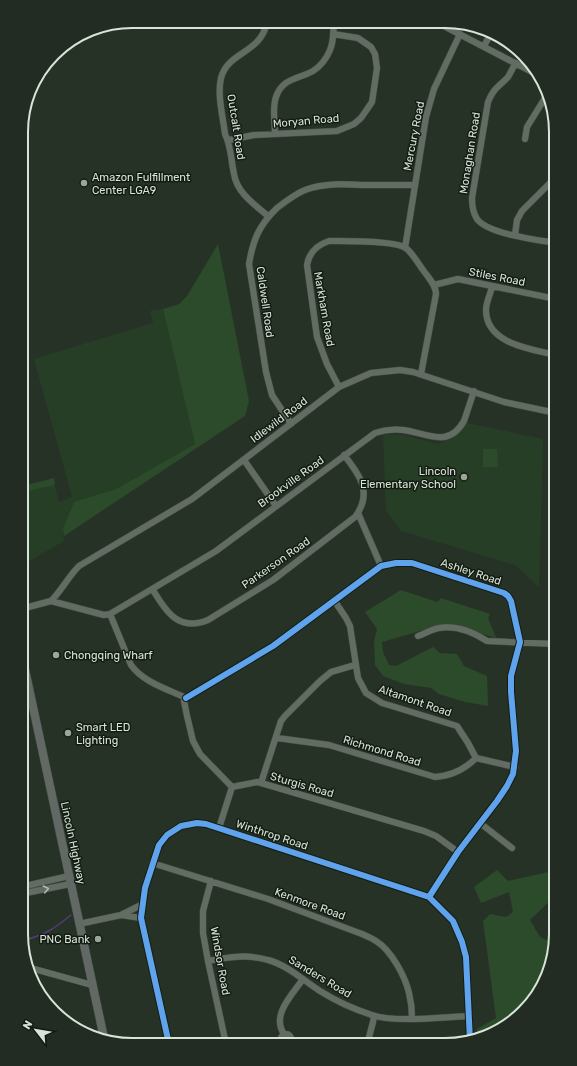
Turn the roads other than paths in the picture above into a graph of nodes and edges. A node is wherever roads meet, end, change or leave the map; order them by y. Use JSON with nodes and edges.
{"nodes":[{"id":1,"x":265,"y":28,"type":"edge"},
{"id":2,"x":334,"y":28,"type":"edge"},
{"id":3,"x":449,"y":28,"type":"edge"},
{"id":4,"x":333,"y":34,"type":"junction"},
{"id":5,"x":460,"y":34,"type":"junction"},
{"id":6,"x":488,"y":38,"type":"edge"},
{"id":7,"x":484,"y":46,"type":"junction"},
{"id":8,"x":516,"y":63,"type":"junction"},
{"id":9,"x":528,"y":70,"type":"edge"},
{"id":10,"x":543,"y":100,"type":"edge"},
{"id":11,"x":275,"y":134,"type":"junction"},
{"id":12,"x":525,"y":139,"type":"dead end"},
{"id":13,"x":228,"y":140,"type":"junction"},
{"id":14,"x":549,"y":184,"type":"edge"},
{"id":15,"x":415,"y":185,"type":"junction"},
{"id":16,"x":268,"y":216,"type":"junction"},
{"id":17,"x":515,"y":235,"type":"junction"},
{"id":18,"x":549,"y":242,"type":"edge"},
{"id":19,"x":405,"y":248,"type":"junction"},
{"id":20,"x":434,"y":285,"type":"junction"},
{"id":21,"x":492,"y":286,"type":"junction"},
{"id":22,"x":549,"y":298,"type":"edge"},
{"id":23,"x":549,"y":353,"type":"edge"},
{"id":24,"x":421,"y":374,"type":"junction"},
{"id":25,"x":339,"y":387,"type":"junction"},
{"id":26,"x":474,"y":392,"type":"junction"},
{"id":27,"x":549,"y":412,"type":"edge"},
{"id":28,"x":291,"y":424,"type":"junction"},
{"id":29,"x":344,"y":455,"type":"junction"},
{"id":30,"x":244,"y":460,"type":"junction"},
{"id":31,"x":276,"y":506,"type":"junction"},
{"id":32,"x":358,"y":513,"type":"junction"},
{"id":33,"x":381,"y":566,"type":"junction"},
{"id":34,"x":153,"y":590,"type":"junction"},
{"id":35,"x":334,"y":600,"type":"junction"},
{"id":36,"x":51,"y":601,"type":"junction"},
{"id":37,"x":28,"y":607,"type":"edge"},
{"id":38,"x":110,"y":614,"type":"junction"},
{"id":39,"x":418,"y":636,"type":"dead end"},
{"id":40,"x":520,"y":642,"type":"junction"},
{"id":41,"x":549,"y":644,"type":"edge"},
{"id":42,"x":355,"y":665,"type":"junction"},
{"id":43,"x":28,"y":686,"type":"edge"},
{"id":44,"x":186,"y":698,"type":"junction"},
{"id":45,"x":276,"y":738,"type":"junction"},
{"id":46,"x":476,"y":758,"type":"junction"},
{"id":47,"x":515,"y":767,"type":"junction"},
{"id":48,"x":261,"y":783,"type":"junction"},
{"id":49,"x":232,"y":787,"type":"junction"},
{"id":50,"x":480,"y":823,"type":"junction"},
{"id":51,"x":219,"y":828,"type":"junction"},
{"id":52,"x":512,"y":848,"type":"dead end"},
{"id":53,"x":458,"y":852,"type":"junction"},
{"id":54,"x":152,"y":863,"type":"junction"},
{"id":55,"x":69,"y":880,"type":"junction"},
{"id":56,"x":211,"y":881,"type":"junction"},
{"id":57,"x":28,"y":886,"type":"edge"},
{"id":58,"x":28,"y":892,"type":"edge"},
{"id":59,"x":429,"y":897,"type":"junction"},
{"id":60,"x":143,"y":904,"type":"junction"},
{"id":61,"x":122,"y":915,"type":"junction"},
{"id":62,"x":141,"y":918,"type":"junction"},
{"id":63,"x":79,"y":924,"type":"junction"},
{"id":64,"x":208,"y":961,"type":"junction"},
{"id":65,"x":35,"y":970,"type":"edge"},
{"id":66,"x":303,"y":979,"type":"junction"},
{"id":67,"x":92,"y":985,"type":"junction"},
{"id":68,"x":374,"y":1016,"type":"junction"},
{"id":69,"x":468,"y":1016,"type":"junction"},
{"id":70,"x":412,"y":1018,"type":"junction"},
{"id":71,"x":103,"y":1033,"type":"edge"},
{"id":72,"x":284,"y":1034,"type":"dead end"},
{"id":73,"x":469,"y":1035,"type":"edge"},
{"id":74,"x":167,"y":1038,"type":"edge"},
{"id":75,"x":225,"y":1038,"type":"edge"},
{"id":76,"x":368,"y":1038,"type":"edge"}],
"edges":[{"from":1,"to":13,"type":"street","name":"Outcalt Road"},
{"from":2,"to":4,"type":"street"},
{"from":3,"to":5,"type":"street"},
{"from":4,"to":11,"type":"street"},
{"from":4,"to":11,"type":"street","name":"Moryan Road"},
{"from":5,"to":7,"type":"street"},
{"from":5,"to":15,"type":"street","name":"Mercury Road"},
{"from":6,"to":7,"type":"street"},
{"from":7,"to":8,"type":"street"},
{"from":8,"to":9,"type":"street"},
{"from":8,"to":17,"type":"street","name":"Monaghan Road"},
{"from":10,"to":12,"type":"street"},
{"from":11,"to":13,"type":"street","name":"Moryan Road"},
{"from":13,"to":16,"type":"street","name":"Outcalt Road"},
{"from":14,"to":17,"type":"street"},
{"from":15,"to":16,"type":"street","name":"Caldwell Road"},
{"from":15,"to":19,"type":"street","name":"Mercury Road"},
{"from":16,"to":28,"type":"street","name":"Caldwell Road"},
{"from":17,"to":18,"type":"street","name":"Monaghan Road"},
{"from":19,"to":20,"type":"street"},
{"from":19,"to":25,"type":"street","name":"Markham Road"},
{"from":20,"to":21,"type":"street","name":"Stiles Road"},
{"from":20,"to":24,"type":"street"},
{"from":21,"to":22,"type":"street","name":"Stiles Road"},
{"from":21,"to":23,"type":"street"},
{"from":24,"to":25,"type":"street","name":"Idlewild Road"},
{"from":24,"to":26,"type":"street","name":"Idlewild Road"},
{"from":25,"to":28,"type":"street","name":"Idlewild Road"},
{"from":26,"to":27,"type":"street","name":"Idlewild Road"},
{"from":26,"to":29,"type":"street","name":"Brookville Road"},
{"from":28,"to":30,"type":"street","name":"Idlewild Road"},
{"from":29,"to":31,"type":"street","name":"Brookville Road"},
{"from":29,"to":32,"type":"street"},
{"from":30,"to":31,"type":"street"},
{"from":30,"to":36,"type":"street","name":"Idlewild Road"},
{"from":31,"to":34,"type":"street","name":"Brookville Road"},
{"from":32,"to":33,"type":"street"},
{"from":32,"to":34,"type":"street","name":"Parkerson Road"},
{"from":33,"to":35,"type":"street","name":"Ashley Road"},
{"from":33,"to":40,"type":"street","name":"Ashley Road"},
{"from":34,"to":38,"type":"street","name":"Brookville Road"},
{"from":35,"to":42,"type":"street","name":"Altamont Road"},
{"from":35,"to":44,"type":"street","name":"Ashley Road"},
{"from":36,"to":37,"type":"street"},
{"from":36,"to":38,"type":"street"},
{"from":38,"to":44,"type":"street"},
{"from":39,"to":40,"type":"street"},
{"from":40,"to":41,"type":"street"},
{"from":40,"to":47,"type":"street","name":"Ashley Road"},
{"from":42,"to":45,"type":"street"},
{"from":42,"to":46,"type":"street","name":"Altamont Road"},
{"from":43,"to":55,"type":"main road","name":"Lincoln Highway"},
{"from":44,"to":49,"type":"street"},
{"from":45,"to":46,"type":"street","name":"Richmond Road"},
{"from":45,"to":48,"type":"street"},
{"from":46,"to":47,"type":"street"},
{"from":47,"to":50,"type":"street","name":"Ashley Road"},
{"from":48,"to":49,"type":"street","name":"Sturgis Road"},
{"from":48,"to":53,"type":"street","name":"Sturgis Road"},
{"from":49,"to":51,"type":"street"},
{"from":50,"to":52,"type":"street"},
{"from":50,"to":53,"type":"street","name":"Ashley Road"},
{"from":51,"to":54,"type":"street","name":"Winthrop Road"},
{"from":51,"to":59,"type":"street","name":"Winthrop Road"},
{"from":53,"to":59,"type":"street","name":"Ashley Road"},
{"from":54,"to":56,"type":"street","name":"Kenmore Road"},
{"from":54,"to":60,"type":"street","name":"Winthrop Road"},
{"from":55,"to":57,"type":"street"},
{"from":58,"to":55,"type":"street","one_way":true},
{"from":55,"to":63,"type":"main road","name":"Lincoln Highway"},
{"from":56,"to":64,"type":"street","name":"Windsor Road"},
{"from":56,"to":70,"type":"street","name":"Kenmore Road"},
{"from":59,"to":69,"type":"street","name":"Winthrop Road"},
{"from":60,"to":61,"type":"street"},
{"from":60,"to":62,"type":"street","name":"Winthrop Road"},
{"from":61,"to":62,"type":"street"},
{"from":61,"to":63,"type":"street"},
{"from":62,"to":74,"type":"street","name":"Winthrop Road"},
{"from":63,"to":67,"type":"main road","name":"Lincoln Highway"},
{"from":64,"to":66,"type":"street","name":"Sanders Road"},
{"from":64,"to":75,"type":"street","name":"Windsor Road"},
{"from":65,"to":67,"type":"street"},
{"from":66,"to":68,"type":"street","name":"Sanders Road"},
{"from":66,"to":72,"type":"street"},
{"from":67,"to":71,"type":"main road","name":"Lincoln Highway"},
{"from":68,"to":70,"type":"street","name":"Sanders Road"},
{"from":68,"to":76,"type":"street"},
{"from":69,"to":70,"type":"street","name":"Sanders Road"},
{"from":69,"to":73,"type":"street","name":"Winthrop Road"}]}
